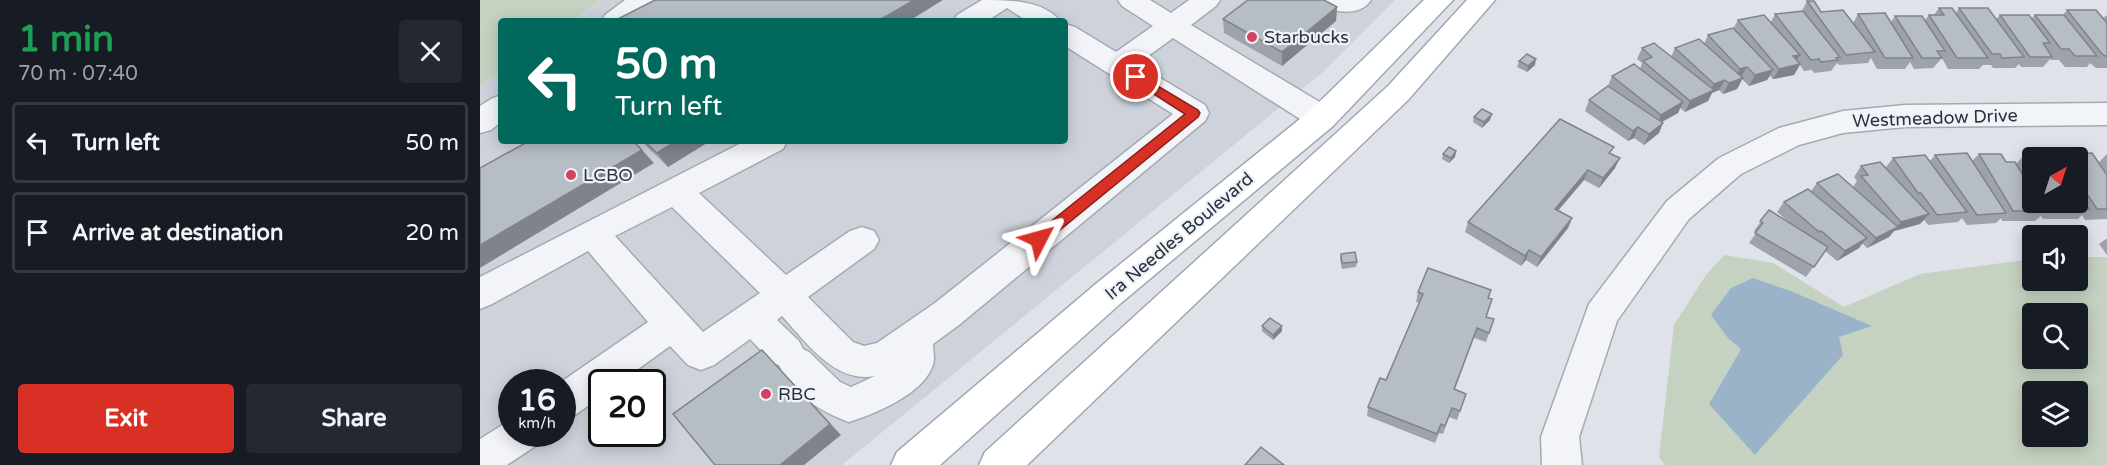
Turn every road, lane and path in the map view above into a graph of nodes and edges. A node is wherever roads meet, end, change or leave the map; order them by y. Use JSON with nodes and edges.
{"nodes":[{"id":1,"x":643,"y":0,"type":"edge"},
{"id":2,"x":1001,"y":0,"type":"edge"},
{"id":3,"x":1013,"y":0,"type":"edge"},
{"id":4,"x":1131,"y":0,"type":"edge"},
{"id":5,"x":1207,"y":0,"type":"edge"},
{"id":6,"x":1329,"y":0,"type":"edge"},
{"id":7,"x":1358,"y":0,"type":"edge"},
{"id":8,"x":1440,"y":0,"type":"edge"},
{"id":9,"x":1482,"y":0,"type":"edge"},
{"id":10,"x":619,"y":18,"type":"edge"},
{"id":11,"x":972,"y":18,"type":"edge"},
{"id":12,"x":1041,"y":18,"type":"edge"},
{"id":13,"x":1172,"y":26,"type":"junction"},
{"id":14,"x":1068,"y":35,"type":"edge"},
{"id":15,"x":1117,"y":65,"type":"junction"},
{"id":16,"x":498,"y":108,"type":"edge"},
{"id":17,"x":2107,"y":114,"type":"edge"},
{"id":18,"x":1322,"y":118,"type":"junction"},
{"id":19,"x":480,"y":122,"type":"edge"},
{"id":20,"x":766,"y":144,"type":"edge"},
{"id":21,"x":676,"y":191,"type":"junction"},
{"id":22,"x":592,"y":233,"type":"junction"},
{"id":23,"x":862,"y":240,"type":"dead end"},
{"id":24,"x":480,"y":294,"type":"edge"},
{"id":25,"x":784,"y":295,"type":"junction"},
{"id":26,"x":752,"y":318,"type":"junction"},
{"id":27,"x":672,"y":325,"type":"junction"},
{"id":28,"x":914,"y":337,"type":"junction"},
{"id":29,"x":576,"y":393,"type":"edge"},
{"id":30,"x":501,"y":447,"type":"edge"},
{"id":31,"x":480,"y":461,"type":"edge"},
{"id":32,"x":911,"y":465,"type":"edge"},
{"id":33,"x":999,"y":465,"type":"edge"},
{"id":34,"x":1562,"y":465,"type":"edge"}],
"edges":[{"from":1,"to":10,"type":"street"},
{"from":2,"to":11,"type":"street"},
{"from":3,"to":12,"type":"street"},
{"from":4,"to":13,"type":"street"},
{"from":5,"to":13,"type":"street"},
{"from":6,"to":7,"type":"street"},
{"from":8,"to":18,"type":"main road","name":"Ira Needles Boulevard"},
{"from":9,"to":33,"type":"main road"},
{"from":13,"to":15,"type":"street"},
{"from":13,"to":18,"type":"street"},
{"from":14,"to":15,"type":"street"},
{"from":15,"to":28,"type":"street"},
{"from":16,"to":19,"type":"street"},
{"from":17,"to":34,"type":"street","name":"Westmeadow Drive"},
{"from":18,"to":32,"type":"main road","name":"Ira Needles Boulevard"},
{"from":20,"to":21,"type":"street"},
{"from":21,"to":22,"type":"street"},
{"from":21,"to":25,"type":"street"},
{"from":22,"to":24,"type":"street"},
{"from":22,"to":27,"type":"street"},
{"from":23,"to":25,"type":"street"},
{"from":25,"to":26,"type":"street"},
{"from":25,"to":28,"type":"street"},
{"from":26,"to":27,"type":"street"},
{"from":26,"to":28,"type":"street"},
{"from":27,"to":29,"type":"street"},
{"from":30,"to":31,"type":"street"}]}
